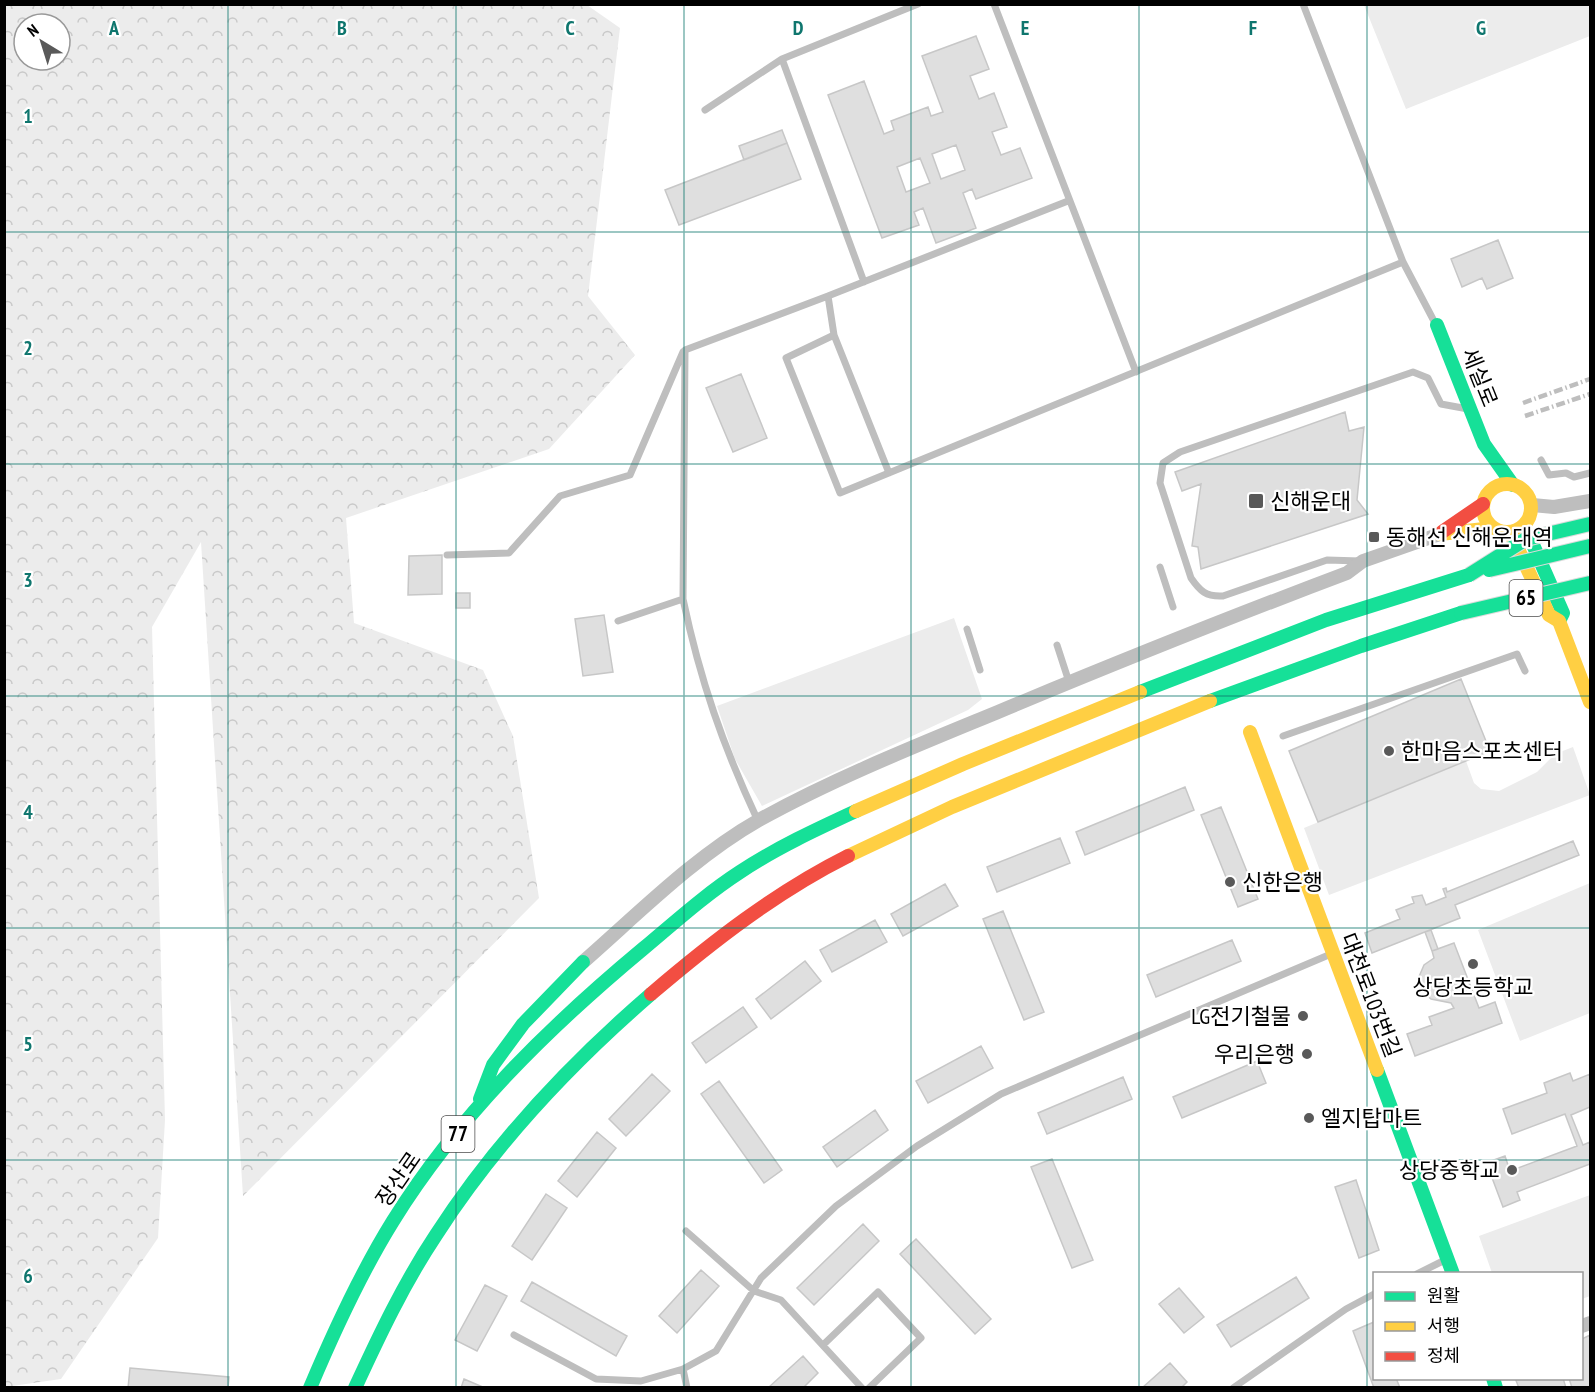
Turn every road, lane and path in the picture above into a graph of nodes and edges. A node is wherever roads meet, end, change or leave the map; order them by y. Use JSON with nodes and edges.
{"nodes":[{"id":1,"x":918,"y":4,"type":"edge"},
{"id":2,"x":994,"y":4,"type":"edge"},
{"id":3,"x":1303,"y":4,"type":"edge"},
{"id":4,"x":782,"y":59,"type":"junction"},
{"id":5,"x":705,"y":110,"type":"dead end"},
{"id":6,"x":1068,"y":201,"type":"junction"},
{"id":7,"x":1403,"y":262,"type":"junction"},
{"id":8,"x":864,"y":282,"type":"junction"},
{"id":9,"x":828,"y":296,"type":"junction"},
{"id":10,"x":1437,"y":325,"type":"joint"},
{"id":11,"x":834,"y":335,"type":"junction"},
{"id":12,"x":684,"y":350,"type":"junction"},
{"id":13,"x":1136,"y":372,"type":"junction"},
{"id":14,"x":1470,"y":410,"type":"junction"},
{"id":15,"x":1484,"y":444,"type":"junction"},
{"id":16,"x":1541,"y":460,"type":"dead end"},
{"id":17,"x":889,"y":473,"type":"junction"},
{"id":18,"x":1590,"y":473,"type":"edge"},
{"id":19,"x":1513,"y":484,"type":"junction"},
{"id":20,"x":1486,"y":499,"type":"junction"},
{"id":21,"x":1590,"y":501,"type":"edge"},
{"id":22,"x":1532,"y":505,"type":"junction"},
{"id":23,"x":1590,"y":524,"type":"edge"},
{"id":24,"x":1524,"y":526,"type":"junction"},
{"id":25,"x":1493,"y":528,"type":"junction"},
{"id":26,"x":1510,"y":532,"type":"junction"},
{"id":27,"x":1440,"y":534,"type":"junction"},
{"id":28,"x":1590,"y":546,"type":"edge"},
{"id":29,"x":447,"y":555,"type":"dead end"},
{"id":30,"x":1363,"y":561,"type":"junction"},
{"id":31,"x":1160,"y":567,"type":"dead end"},
{"id":32,"x":1469,"y":575,"type":"junction"},
{"id":33,"x":1590,"y":583,"type":"edge"},
{"id":34,"x":684,"y":598,"type":"junction"},
{"id":35,"x":1569,"y":604,"type":"dead end"},
{"id":36,"x":1173,"y":607,"type":"dead end"},
{"id":37,"x":1461,"y":614,"type":"junction"},
{"id":38,"x":618,"y":621,"type":"dead end"},
{"id":39,"x":1559,"y":621,"type":"junction"},
{"id":40,"x":967,"y":629,"type":"dead end"},
{"id":41,"x":1057,"y":645,"type":"dead end"},
{"id":42,"x":980,"y":670,"type":"dead end"},
{"id":43,"x":1525,"y":671,"type":"dead end"},
{"id":44,"x":1069,"y":682,"type":"junction"},
{"id":45,"x":1590,"y":702,"type":"edge"},
{"id":46,"x":1250,"y":732,"type":"dead end"},
{"id":47,"x":1283,"y":736,"type":"dead end"},
{"id":48,"x":758,"y":821,"type":"junction"},
{"id":49,"x":1333,"y":953,"type":"junction"},
{"id":50,"x":583,"y":962,"type":"joint"},
{"id":51,"x":474,"y":1114,"type":"junction"},
{"id":52,"x":686,"y":1231,"type":"dead end"},
{"id":53,"x":1447,"y":1258,"type":"junction"},
{"id":54,"x":1421,"y":1272,"type":"edge"},
{"id":55,"x":1452,"y":1272,"type":"edge"},
{"id":56,"x":754,"y":1291,"type":"junction"},
{"id":57,"x":1373,"y":1295,"type":"edge"},
{"id":58,"x":514,"y":1335,"type":"dead end"},
{"id":59,"x":823,"y":1345,"type":"junction"},
{"id":60,"x":683,"y":1369,"type":"junction"},
{"id":61,"x":310,"y":1388,"type":"edge"},
{"id":62,"x":355,"y":1388,"type":"edge"},
{"id":63,"x":687,"y":1388,"type":"edge"},
{"id":64,"x":862,"y":1388,"type":"edge"},
{"id":65,"x":869,"y":1388,"type":"edge"},
{"id":66,"x":1233,"y":1388,"type":"edge"}],
"edges":[{"from":1,"to":4,"type":"lane"},
{"from":2,"to":6,"type":"lane"},
{"from":3,"to":7,"type":"lane"},
{"from":4,"to":5,"type":"lane"},
{"from":4,"to":8,"type":"lane"},
{"from":6,"to":8,"type":"lane"},
{"from":6,"to":13,"type":"lane"},
{"from":7,"to":10,"type":"lane"},
{"from":7,"to":13,"type":"lane"},
{"from":8,"to":9,"type":"lane"},
{"from":9,"to":11,"type":"lane"},
{"from":9,"to":12,"type":"lane"},
{"from":10,"to":14,"type":"main road","name":"세실로"},
{"from":11,"to":17,"type":"lane"},
{"from":11,"to":17,"type":"lane"},
{"from":12,"to":29,"type":"lane"},
{"from":12,"to":34,"type":"lane"},
{"from":13,"to":17,"type":"lane"},
{"from":14,"to":15,"type":"main road","name":"세실로"},
{"from":14,"to":30,"type":"lane"},
{"from":15,"to":19,"type":"main road","name":"세실로"},
{"from":15,"to":20,"type":"main road","name":"세실로"},
{"from":16,"to":18,"type":"lane"},
{"from":19,"to":20,"type":"main road"},
{"from":19,"to":22,"type":"main road","name":"세실로"},
{"from":20,"to":25,"type":"main road","name":"세실로"},
{"from":20,"to":27,"type":"main road"},
{"from":21,"to":22,"type":"street"},
{"from":22,"to":24,"type":"main road"},
{"from":23,"to":32,"type":"main road","bridge":true},
{"from":24,"to":26,"type":"main road"},
{"from":24,"to":39,"type":"main road"},
{"from":25,"to":26,"type":"main road"},
{"from":25,"to":27,"type":"main road"},
{"from":26,"to":39,"type":"main road"},
{"from":27,"to":30,"type":"street"},
{"from":28,"to":32,"type":"main road","number":"65","bridge":true},
{"from":30,"to":44,"type":"street"},
{"from":31,"to":36,"type":"lane"},
{"from":32,"to":51,"type":"main road","name":"장산로","number":"77"},
{"from":33,"to":37,"type":"main road","number":"65","bridge":true},
{"from":34,"to":38,"type":"lane"},
{"from":34,"to":48,"type":"lane"},
{"from":35,"to":37,"type":"main road"},
{"from":37,"to":62,"type":"main road","number":"77"},
{"from":39,"to":45,"type":"main road"},
{"from":40,"to":42,"type":"lane"},
{"from":41,"to":44,"type":"lane"},
{"from":43,"to":47,"type":"lane"},
{"from":44,"to":48,"type":"street"},
{"from":46,"to":49,"type":"main road","name":"대천로103번길"},
{"from":48,"to":50,"type":"street"},
{"from":49,"to":53,"type":"main road","name":"대천로103번길"},
{"from":49,"to":56,"type":"lane"},
{"from":50,"to":51,"type":"main road"},
{"from":51,"to":61,"type":"main road","name":"장산로","number":"77"},
{"from":52,"to":56,"type":"lane"},
{"from":53,"to":54,"type":"lane"},
{"from":53,"to":55,"type":"main road","name":"대천로103번길"},
{"from":56,"to":59,"type":"lane"},
{"from":56,"to":60,"type":"lane"},
{"from":57,"to":66,"type":"lane"},
{"from":58,"to":60,"type":"lane"},
{"from":59,"to":64,"type":"lane"},
{"from":59,"to":65,"type":"lane"},
{"from":60,"to":63,"type":"lane"}]}
